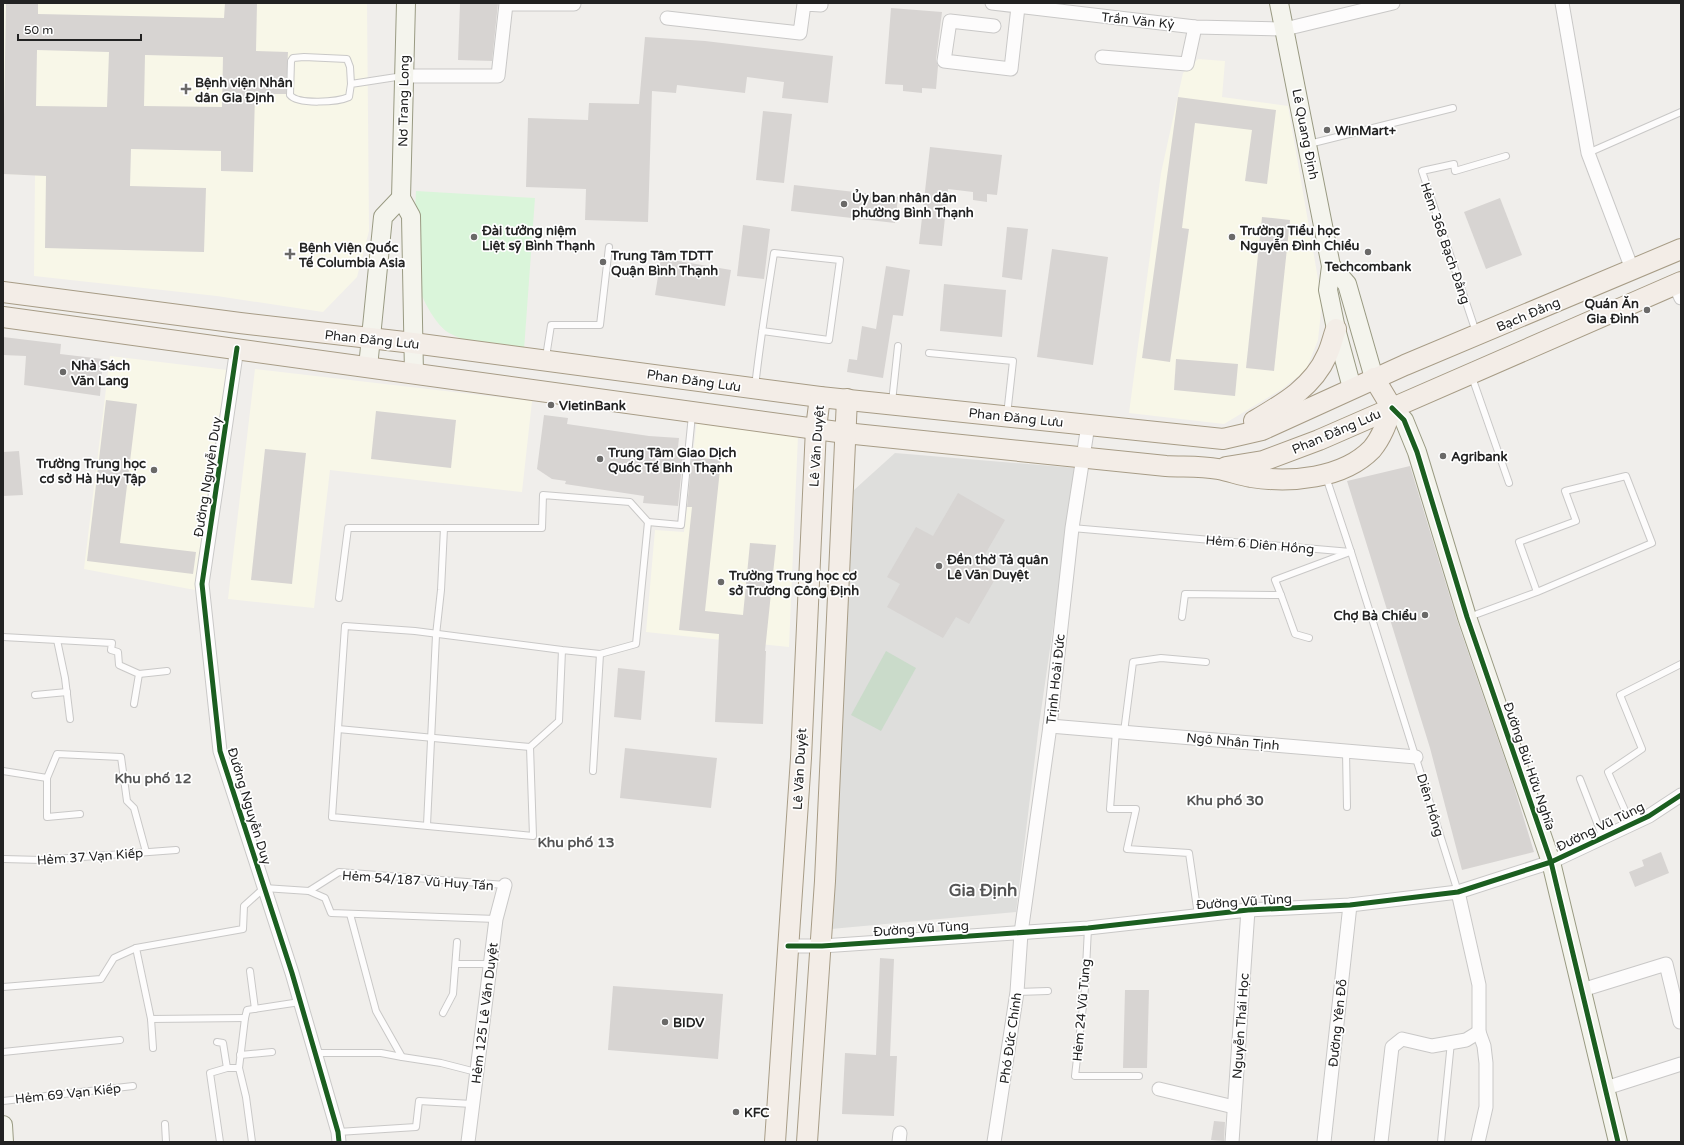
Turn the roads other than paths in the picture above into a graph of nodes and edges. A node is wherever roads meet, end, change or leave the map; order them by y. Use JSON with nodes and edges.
{"nodes":[{"id":1,"x":406,"y":3,"type":"edge"},
{"id":2,"x":821,"y":3,"type":"edge"},
{"id":3,"x":992,"y":3,"type":"edge"},
{"id":4,"x":1279,"y":3,"type":"edge"},
{"id":5,"x":1393,"y":3,"type":"edge"},
{"id":6,"x":1562,"y":3,"type":"edge"},
{"id":7,"x":574,"y":4,"type":"dead end"},
{"id":8,"x":1018,"y":6,"type":"junction"},
{"id":9,"x":666,"y":18,"type":"dead end"},
{"id":10,"x":994,"y":26,"type":"dead end"},
{"id":11,"x":1196,"y":27,"type":"junction"},
{"id":12,"x":1285,"y":29,"type":"junction"},
{"id":13,"x":1102,"y":57,"type":"dead end"},
{"id":14,"x":404,"y":76,"type":"junction"},
{"id":15,"x":351,"y":84,"type":"junction"},
{"id":16,"x":1453,"y":108,"type":"dead end"},
{"id":17,"x":1681,"y":112,"type":"edge"},
{"id":18,"x":1308,"y":145,"type":"junction"},
{"id":19,"x":1588,"y":153,"type":"junction"},
{"id":20,"x":1506,"y":156,"type":"dead end"},
{"id":21,"x":401,"y":198,"type":"junction"},
{"id":22,"x":609,"y":247,"type":"dead end"},
{"id":23,"x":1681,"y":249,"type":"edge"},
{"id":24,"x":1331,"y":266,"type":"junction"},
{"id":25,"x":1632,"y":269,"type":"junction"},
{"id":26,"x":1679,"y":288,"type":"edge"},
{"id":27,"x":3,"y":292,"type":"edge"},
{"id":28,"x":164,"y":313,"type":"junction"},
{"id":29,"x":3,"y":317,"type":"edge"},
{"id":30,"x":1336,"y":329,"type":"junction"},
{"id":31,"x":762,"y":331,"type":"junction"},
{"id":32,"x":1477,"y":335,"type":"junction"},
{"id":33,"x":161,"y":338,"type":"junction"},
{"id":34,"x":372,"y":338,"type":"junction"},
{"id":35,"x":413,"y":343,"type":"junction"},
{"id":36,"x":898,"y":346,"type":"dead end"},
{"id":37,"x":237,"y":348,"type":"junction"},
{"id":38,"x":929,"y":353,"type":"dead end"},
{"id":39,"x":545,"y":361,"type":"junction"},
{"id":40,"x":368,"y":367,"type":"junction"},
{"id":41,"x":414,"y":374,"type":"junction"},
{"id":42,"x":1470,"y":374,"type":"junction"},
{"id":43,"x":1374,"y":378,"type":"junction"},
{"id":44,"x":755,"y":388,"type":"junction"},
{"id":45,"x":1352,"y":388,"type":"junction"},
{"id":46,"x":820,"y":397,"type":"junction"},
{"id":47,"x":847,"y":399,"type":"junction"},
{"id":48,"x":892,"y":403,"type":"junction"},
{"id":49,"x":1392,"y":408,"type":"junction"},
{"id":50,"x":692,"y":411,"type":"junction"},
{"id":51,"x":1007,"y":416,"type":"junction"},
{"id":52,"x":1364,"y":419,"type":"junction"},
{"id":53,"x":1088,"y":425,"type":"junction"},
{"id":54,"x":816,"y":428,"type":"junction"},
{"id":55,"x":845,"y":433,"type":"junction"},
{"id":56,"x":1223,"y":440,"type":"junction"},
{"id":57,"x":1084,"y":457,"type":"junction"},
{"id":58,"x":1216,"y":469,"type":"junction"},
{"id":59,"x":1326,"y":475,"type":"junction"},
{"id":60,"x":1509,"y":483,"type":"dead end"},
{"id":61,"x":648,"y":522,"type":"junction"},
{"id":62,"x":444,"y":528,"type":"junction"},
{"id":63,"x":1072,"y":528,"type":"junction"},
{"id":64,"x":1352,"y":552,"type":"junction"},
{"id":65,"x":1537,"y":592,"type":"junction"},
{"id":66,"x":1281,"y":594,"type":"junction"},
{"id":67,"x":339,"y":598,"type":"dead end"},
{"id":68,"x":1182,"y":617,"type":"dead end"},
{"id":69,"x":1467,"y":617,"type":"junction"},
{"id":70,"x":436,"y":635,"type":"junction"},
{"id":71,"x":3,"y":637,"type":"edge"},
{"id":72,"x":1309,"y":638,"type":"dead end"},
{"id":73,"x":57,"y":640,"type":"junction"},
{"id":74,"x":562,"y":650,"type":"junction"},
{"id":75,"x":600,"y":654,"type":"junction"},
{"id":76,"x":1206,"y":662,"type":"dead end"},
{"id":77,"x":1681,"y":664,"type":"edge"},
{"id":78,"x":167,"y":671,"type":"dead end"},
{"id":79,"x":139,"y":674,"type":"junction"},
{"id":80,"x":67,"y":692,"type":"junction"},
{"id":81,"x":35,"y":695,"type":"dead end"},
{"id":82,"x":134,"y":704,"type":"dead end"},
{"id":83,"x":70,"y":719,"type":"dead end"},
{"id":84,"x":1050,"y":726,"type":"junction"},
{"id":85,"x":338,"y":729,"type":"junction"},
{"id":86,"x":1120,"y":732,"type":"junction"},
{"id":87,"x":430,"y":739,"type":"junction"},
{"id":88,"x":530,"y":747,"type":"junction"},
{"id":89,"x":1346,"y":751,"type":"junction"},
{"id":90,"x":1416,"y":757,"type":"junction"},
{"id":91,"x":3,"y":771,"type":"edge"},
{"id":92,"x":593,"y":771,"type":"dead end"},
{"id":93,"x":47,"y":778,"type":"junction"},
{"id":94,"x":1580,"y":779,"type":"dead end"},
{"id":95,"x":799,"y":783,"type":"junction"},
{"id":96,"x":830,"y":784,"type":"junction"},
{"id":97,"x":1681,"y":795,"type":"edge"},
{"id":98,"x":1347,"y":807,"type":"dead end"},
{"id":99,"x":80,"y":814,"type":"dead end"},
{"id":100,"x":1631,"y":824,"type":"junction"},
{"id":101,"x":427,"y":825,"type":"junction"},
{"id":102,"x":1603,"y":838,"type":"junction"},
{"id":103,"x":176,"y":850,"type":"dead end"},
{"id":104,"x":146,"y":852,"type":"junction"},
{"id":105,"x":3,"y":859,"type":"edge"},
{"id":106,"x":1551,"y":862,"type":"junction"},
{"id":107,"x":505,"y":885,"type":"joint"},
{"id":108,"x":264,"y":888,"type":"junction"},
{"id":109,"x":310,"y":891,"type":"junction"},
{"id":110,"x":1458,"y":892,"type":"junction"},
{"id":111,"x":1350,"y":905,"type":"junction"},
{"id":112,"x":1248,"y":910,"type":"junction"},
{"id":113,"x":350,"y":914,"type":"junction"},
{"id":114,"x":1198,"y":915,"type":"junction"},
{"id":115,"x":496,"y":918,"type":"junction"},
{"id":116,"x":1088,"y":928,"type":"junction"},
{"id":117,"x":1021,"y":933,"type":"junction"},
{"id":118,"x":457,"y":942,"type":"dead end"},
{"id":119,"x":788,"y":946,"type":"junction"},
{"id":120,"x":822,"y":946,"type":"junction"},
{"id":121,"x":136,"y":948,"type":"junction"},
{"id":122,"x":456,"y":964,"type":"junction"},
{"id":123,"x":489,"y":964,"type":"junction"},
{"id":124,"x":250,"y":971,"type":"dead end"},
{"id":125,"x":3,"y":987,"type":"edge"},
{"id":126,"x":1582,"y":990,"type":"junction"},
{"id":127,"x":1048,"y":991,"type":"dead end"},
{"id":128,"x":1017,"y":992,"type":"junction"},
{"id":129,"x":300,"y":1002,"type":"junction"},
{"id":130,"x":256,"y":1009,"type":"junction"},
{"id":131,"x":442,"y":1013,"type":"dead end"},
{"id":132,"x":245,"y":1018,"type":"junction"},
{"id":133,"x":151,"y":1019,"type":"junction"},
{"id":134,"x":1680,"y":1022,"type":"edge"},
{"id":135,"x":1479,"y":1032,"type":"junction"},
{"id":136,"x":120,"y":1040,"type":"dead end"},
{"id":137,"x":217,"y":1042,"type":"dead end"},
{"id":138,"x":1451,"y":1042,"type":"junction"},
{"id":139,"x":153,"y":1048,"type":"dead end"},
{"id":140,"x":3,"y":1052,"type":"edge"},
{"id":141,"x":272,"y":1052,"type":"dead end"},
{"id":142,"x":315,"y":1053,"type":"junction"},
{"id":143,"x":240,"y":1055,"type":"junction"},
{"id":144,"x":402,"y":1057,"type":"junction"},
{"id":145,"x":1681,"y":1064,"type":"edge"},
{"id":146,"x":227,"y":1068,"type":"junction"},
{"id":147,"x":239,"y":1068,"type":"junction"},
{"id":148,"x":476,"y":1072,"type":"junction"},
{"id":149,"x":1139,"y":1076,"type":"dead end"},
{"id":150,"x":133,"y":1086,"type":"dead end"},
{"id":151,"x":1606,"y":1088,"type":"junction"},
{"id":152,"x":1159,"y":1089,"type":"dead end"},
{"id":153,"x":3,"y":1101,"type":"edge"},
{"id":154,"x":472,"y":1104,"type":"junction"},
{"id":155,"x":1234,"y":1107,"type":"junction"},
{"id":156,"x":165,"y":1124,"type":"dead end"},
{"id":157,"x":3,"y":1125,"type":"edge"},
{"id":158,"x":338,"y":1137,"type":"edge"},
{"id":159,"x":4,"y":1142,"type":"edge"},
{"id":160,"x":166,"y":1142,"type":"edge"},
{"id":161,"x":220,"y":1142,"type":"edge"},
{"id":162,"x":252,"y":1142,"type":"edge"},
{"id":163,"x":468,"y":1142,"type":"edge"},
{"id":164,"x":775,"y":1142,"type":"edge"},
{"id":165,"x":807,"y":1142,"type":"edge"},
{"id":166,"x":994,"y":1142,"type":"edge"},
{"id":167,"x":1232,"y":1142,"type":"edge"},
{"id":168,"x":1324,"y":1142,"type":"edge"},
{"id":169,"x":1381,"y":1142,"type":"edge"},
{"id":170,"x":1441,"y":1142,"type":"edge"},
{"id":171,"x":1478,"y":1142,"type":"edge"},
{"id":172,"x":1618,"y":1142,"type":"edge"}],
"edges":[{"from":1,"to":14,"type":"main road","name":"Nơ Trang Long"},
{"from":2,"to":9,"type":"street"},
{"from":3,"to":8,"type":"street","name":"Trần Văn Kỷ"},
{"from":4,"to":12,"type":"main road","name":"Lê Quang Định"},
{"from":5,"to":12,"type":"street","name":"Trần Văn Kỷ"},
{"from":6,"to":19,"type":"street"},
{"from":7,"to":14,"type":"street"},
{"from":8,"to":10,"type":"street"},
{"from":8,"to":11,"type":"street","name":"Trần Văn Kỷ"},
{"from":11,"to":12,"type":"street","name":"Trần Văn Kỷ"},
{"from":11,"to":13,"type":"street"},
{"from":12,"to":18,"type":"main road","name":"Lê Quang Định"},
{"from":14,"to":15,"type":"lane"},
{"from":14,"to":21,"type":"main road","name":"Nơ Trang Long"},
{"from":15,"to":15,"type":"lane"},
{"from":16,"to":18,"type":"lane"},
{"from":17,"to":19,"type":"lane"},
{"from":18,"to":24,"type":"main road","name":"Lê Quang Định"},
{"from":19,"to":25,"type":"street"},
{"from":20,"to":32,"type":"lane","name":"Hẻm 368 Bạch Đằng"},
{"from":21,"to":34,"type":"main road"},
{"from":21,"to":35,"type":"main road"},
{"from":22,"to":39,"type":"lane"},
{"from":23,"to":25,"type":"main road","name":"Bạch Đằng"},
{"from":24,"to":30,"type":"main road","name":"Lê Quang Định"},
{"from":24,"to":43,"type":"main road"},
{"from":25,"to":32,"type":"main road","name":"Bạch Đằng"},
{"from":26,"to":42,"type":"main road"},
{"from":27,"to":28,"type":"main road","name":"Phan Đăng Lưu"},
{"from":28,"to":33,"type":"main road"},
{"from":28,"to":34,"type":"main road","name":"Phan Đăng Lưu"},
{"from":29,"to":33,"type":"main road","name":"Phan Đăng Lưu"},
{"from":30,"to":45,"type":"main road","name":"Lê Quang Định"},
{"from":30,"to":56,"type":"main road"},
{"from":31,"to":31,"type":"lane"},
{"from":31,"to":44,"type":"lane"},
{"from":32,"to":43,"type":"main road","name":"Bạch Đằng"},
{"from":33,"to":37,"type":"main road","name":"Phan Đăng Lưu"},
{"from":34,"to":35,"type":"main road","name":"Phan Đăng Lưu"},
{"from":34,"to":40,"type":"main road"},
{"from":35,"to":39,"type":"main road","name":"Phan Đăng Lưu"},
{"from":35,"to":41,"type":"main road"},
{"from":36,"to":48,"type":"lane"},
{"from":37,"to":40,"type":"main road","name":"Phan Đăng Lưu"},
{"from":37,"to":108,"type":"street","name":"Đường Nguyễn Duy"},
{"from":38,"to":51,"type":"lane"},
{"from":39,"to":44,"type":"main road","name":"Phan Đăng Lưu"},
{"from":40,"to":41,"type":"main road","name":"Phan Đăng Lưu"},
{"from":41,"to":50,"type":"main road","name":"Phan Đăng Lưu"},
{"from":42,"to":49,"type":"main road"},
{"from":42,"to":60,"type":"lane"},
{"from":43,"to":45,"type":"main road","name":"Phan Đăng Lưu"},
{"from":43,"to":49,"type":"main road"},
{"from":44,"to":46,"type":"main road","name":"Phan Đăng Lưu"},
{"from":45,"to":52,"type":"main road"},
{"from":45,"to":56,"type":"main road","name":"Phan Đăng Lưu"},
{"from":46,"to":47,"type":"main road","name":"Phan Đăng Lưu"},
{"from":46,"to":54,"type":"main road","name":"Lê Văn Duyệt"},
{"from":47,"to":48,"type":"main road","name":"Phan Đăng Lưu"},
{"from":47,"to":55,"type":"main road"},
{"from":48,"to":51,"type":"main road","name":"Phan Đăng Lưu"},
{"from":49,"to":52,"type":"main road","name":"Phan Đăng Lưu"},
{"from":49,"to":59,"type":"main road","name":"Phan Đăng Lưu"},
{"from":49,"to":69,"type":"main road","name":"Đường Bùi Hữu Nghĩa"},
{"from":50,"to":54,"type":"main road","name":"Phan Đăng Lưu"},
{"from":50,"to":61,"type":"lane"},
{"from":51,"to":53,"type":"main road","name":"Phan Đăng Lưu"},
{"from":52,"to":58,"type":"main road","name":"Phan Đăng Lưu"},
{"from":53,"to":56,"type":"main road","name":"Phan Đăng Lưu"},
{"from":53,"to":57,"type":"street","name":"Trịnh Hoài Đức"},
{"from":54,"to":55,"type":"main road","name":"Phan Đăng Lưu"},
{"from":54,"to":95,"type":"main road","name":"Lê Văn Duyệt"},
{"from":55,"to":57,"type":"main road","name":"Phan Đăng Lưu"},
{"from":55,"to":96,"type":"main road"},
{"from":57,"to":58,"type":"main road","name":"Phan Đăng Lưu"},
{"from":57,"to":63,"type":"street","name":"Trịnh Hoài Đức"},
{"from":58,"to":59,"type":"main road","name":"Phan Đăng Lưu"},
{"from":59,"to":64,"type":"lane","name":"Diên Hồng"},
{"from":61,"to":62,"type":"lane"},
{"from":61,"to":75,"type":"lane"},
{"from":62,"to":67,"type":"lane"},
{"from":62,"to":70,"type":"lane"},
{"from":63,"to":64,"type":"lane","name":"Hẻm 6 Diên Hồng"},
{"from":63,"to":84,"type":"street","name":"Trịnh Hoài Đức"},
{"from":64,"to":66,"type":"lane","name":"Hẻm 6 Diên Hồng"},
{"from":64,"to":90,"type":"lane","name":"Diên Hồng"},
{"from":65,"to":65,"type":"lane"},
{"from":65,"to":69,"type":"lane"},
{"from":66,"to":68,"type":"lane"},
{"from":66,"to":72,"type":"lane","name":"Hẻm 6 Diên Hồng"},
{"from":69,"to":106,"type":"main road","name":"Đường Bùi Hữu Nghĩa"},
{"from":70,"to":74,"type":"lane"},
{"from":70,"to":85,"type":"lane"},
{"from":70,"to":87,"type":"lane"},
{"from":71,"to":73,"type":"lane"},
{"from":73,"to":79,"type":"lane"},
{"from":73,"to":80,"type":"lane"},
{"from":74,"to":75,"type":"lane"},
{"from":74,"to":88,"type":"lane"},
{"from":75,"to":92,"type":"lane"},
{"from":76,"to":86,"type":"lane"},
{"from":77,"to":100,"type":"lane"},
{"from":78,"to":79,"type":"lane"},
{"from":79,"to":82,"type":"lane"},
{"from":80,"to":81,"type":"lane"},
{"from":80,"to":83,"type":"lane"},
{"from":84,"to":86,"type":"street","name":"Ngô Nhân Tịnh"},
{"from":84,"to":117,"type":"street","name":"Trịnh Hoài Đức"},
{"from":85,"to":87,"type":"lane"},
{"from":85,"to":101,"type":"lane"},
{"from":86,"to":89,"type":"street","name":"Ngô Nhân Tịnh"},
{"from":86,"to":114,"type":"lane"},
{"from":87,"to":88,"type":"lane"},
{"from":87,"to":101,"type":"lane"},
{"from":88,"to":101,"type":"lane"},
{"from":89,"to":90,"type":"street","name":"Ngô Nhân Tịnh"},
{"from":89,"to":98,"type":"lane"},
{"from":90,"to":110,"type":"lane","name":"Diên Hồng"},
{"from":91,"to":93,"type":"lane"},
{"from":93,"to":99,"type":"lane"},
{"from":93,"to":104,"type":"lane"},
{"from":94,"to":102,"type":"lane"},
{"from":95,"to":96,"type":"main road"},
{"from":95,"to":119,"type":"main road","name":"Lê Văn Duyệt"},
{"from":96,"to":120,"type":"main road"},
{"from":97,"to":100,"type":"street","name":"Đường Vũ Tùng"},
{"from":100,"to":102,"type":"street","name":"Đường Vũ Tùng"},
{"from":102,"to":106,"type":"street","name":"Đường Vũ Tùng"},
{"from":103,"to":104,"type":"lane","name":"Hẻm 37 Vạn Kiếp"},
{"from":104,"to":105,"type":"lane","name":"Hẻm 37 Vạn Kiếp"},
{"from":106,"to":110,"type":"street","name":"Đường Vũ Tùng"},
{"from":106,"to":126,"type":"main road","name":"Đường Bùi Hữu Nghĩa"},
{"from":107,"to":109,"type":"lane","name":"Hẻm 54/187 Vũ Huy Tấn"},
{"from":107,"to":115,"type":"street","name":"Hẻm 125 Lê Văn Duyệt"},
{"from":108,"to":109,"type":"lane"},
{"from":108,"to":121,"type":"lane"},
{"from":108,"to":129,"type":"street","name":"Đường Nguyễn Duy"},
{"from":109,"to":113,"type":"lane"},
{"from":110,"to":111,"type":"street","name":"Đường Vũ Tùng"},
{"from":110,"to":135,"type":"street","name":"Diên Hồng"},
{"from":111,"to":112,"type":"street","name":"Đường Vũ Tùng"},
{"from":111,"to":168,"type":"street","name":"Đường Yên Đỗ"},
{"from":112,"to":114,"type":"street","name":"Đường Vũ Tùng"},
{"from":112,"to":155,"type":"street","name":"Nguyễn Thái Học"},
{"from":113,"to":115,"type":"lane"},
{"from":113,"to":144,"type":"lane"},
{"from":114,"to":116,"type":"street","name":"Đường Vũ Tùng"},
{"from":115,"to":123,"type":"street","name":"Hẻm 125 Lê Văn Duyệt"},
{"from":116,"to":117,"type":"street","name":"Đường Vũ Tùng"},
{"from":116,"to":149,"type":"lane","name":"Hẻm 24 Vũ Tùng"},
{"from":117,"to":120,"type":"street","name":"Đường Vũ Tùng"},
{"from":117,"to":128,"type":"street","name":"Phó Đức Chính"},
{"from":118,"to":122,"type":"lane"},
{"from":119,"to":120,"type":"street","name":"Đường Vũ Tùng"},
{"from":119,"to":164,"type":"main road","name":"Lê Văn Duyệt"},
{"from":120,"to":165,"type":"main road"},
{"from":121,"to":125,"type":"lane"},
{"from":121,"to":133,"type":"lane"},
{"from":122,"to":123,"type":"lane"},
{"from":122,"to":131,"type":"lane"},
{"from":123,"to":148,"type":"street","name":"Hẻm 125 Lê Văn Duyệt"},
{"from":124,"to":130,"type":"lane"},
{"from":126,"to":134,"type":"street"},
{"from":126,"to":151,"type":"main road","name":"Đường Bùi Hữu Nghĩa"},
{"from":127,"to":128,"type":"lane"},
{"from":128,"to":166,"type":"street","name":"Phó Đức Chính"},
{"from":129,"to":130,"type":"lane"},
{"from":129,"to":142,"type":"street","name":"Đường Nguyễn Duy"},
{"from":130,"to":132,"type":"lane"},
{"from":132,"to":133,"type":"lane"},
{"from":132,"to":143,"type":"lane"},
{"from":133,"to":139,"type":"lane"},
{"from":135,"to":138,"type":"street"},
{"from":135,"to":171,"type":"street","name":"Diên Hồng"},
{"from":136,"to":140,"type":"lane"},
{"from":137,"to":146,"type":"lane"},
{"from":138,"to":169,"type":"street"},
{"from":138,"to":170,"type":"lane"},
{"from":141,"to":143,"type":"lane"},
{"from":142,"to":144,"type":"lane"},
{"from":142,"to":158,"type":"street","name":"Đường Nguyễn Duy"},
{"from":143,"to":147,"type":"lane"},
{"from":144,"to":148,"type":"lane"},
{"from":145,"to":151,"type":"street"},
{"from":146,"to":147,"type":"lane"},
{"from":146,"to":161,"type":"lane"},
{"from":147,"to":162,"type":"lane"},
{"from":148,"to":154,"type":"street","name":"Hẻm 125 Lê Văn Duyệt"},
{"from":150,"to":153,"type":"lane","name":"Hẻm 69 Vạn Kiếp"},
{"from":151,"to":172,"type":"main road","name":"Đường Bùi Hữu Nghĩa"},
{"from":152,"to":155,"type":"street"},
{"from":154,"to":158,"type":"lane"},
{"from":154,"to":163,"type":"street","name":"Hẻm 125 Lê Văn Duyệt"},
{"from":155,"to":167,"type":"street","name":"Nguyễn Thái Học"},
{"from":156,"to":160,"type":"lane"},
{"from":157,"to":159,"type":"main road"}]}
